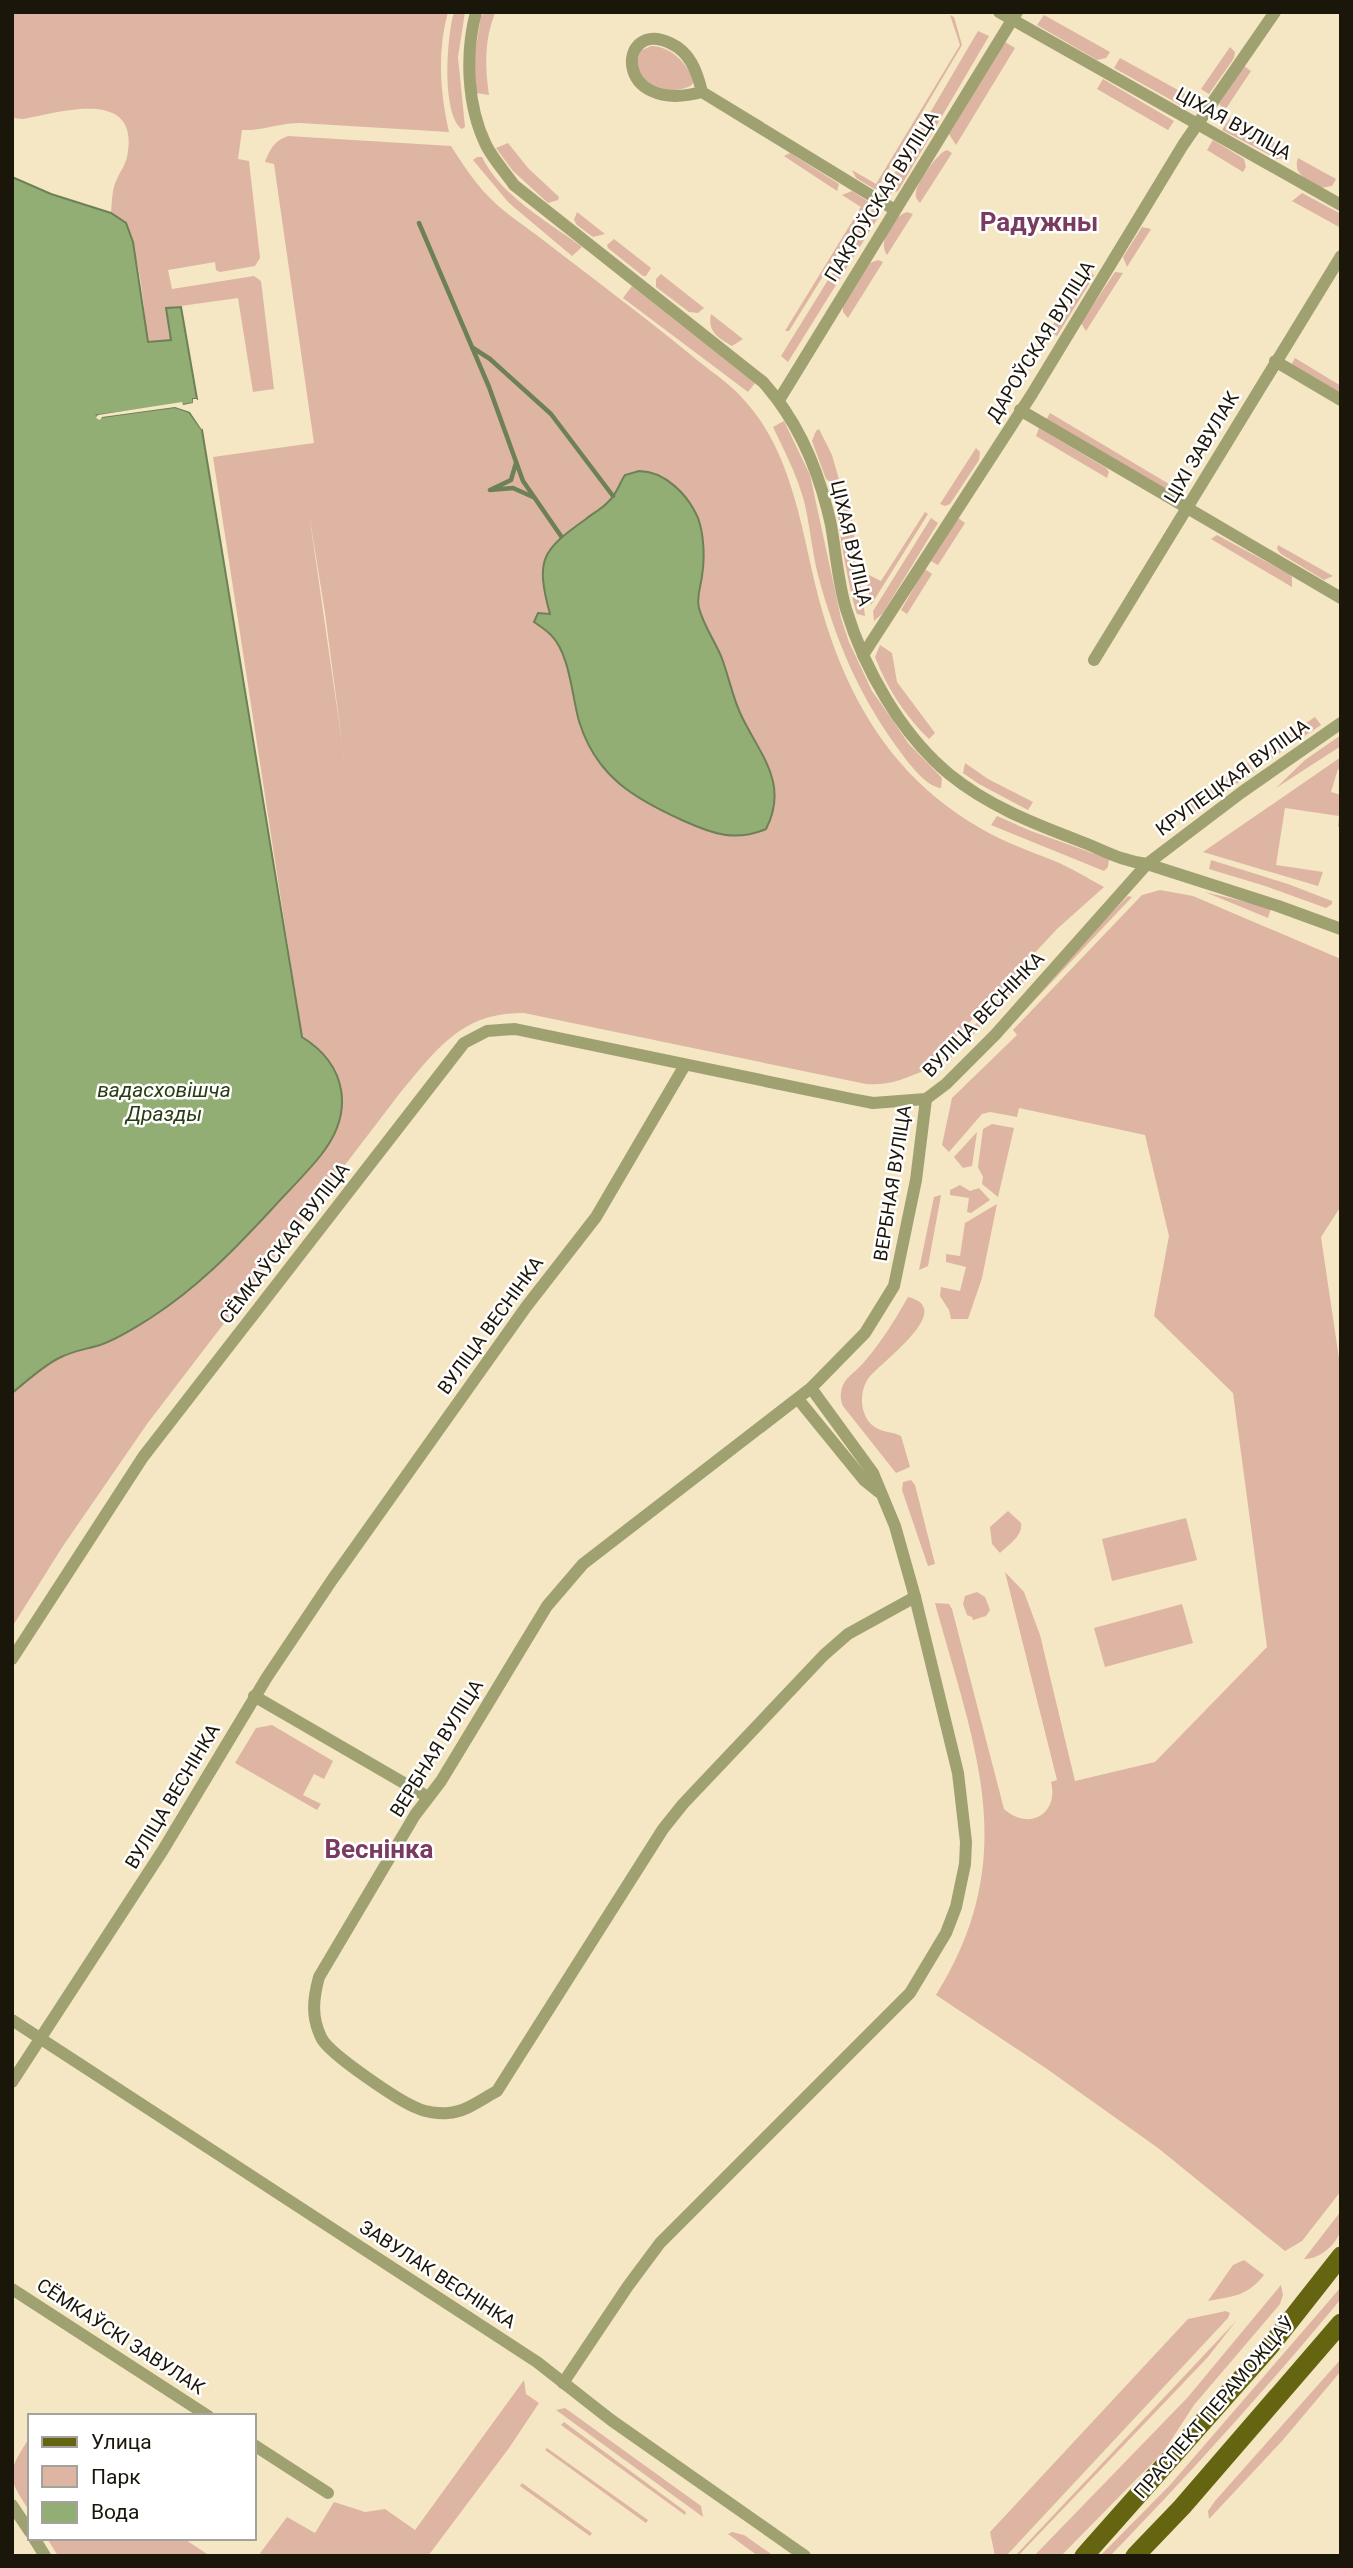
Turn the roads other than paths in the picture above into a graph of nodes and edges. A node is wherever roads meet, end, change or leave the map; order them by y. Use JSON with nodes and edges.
{"nodes":[{"id":1,"x":476,"y":12,"type":"edge"},
{"id":2,"x":999,"y":12,"type":"edge"},
{"id":3,"x":1275,"y":12,"type":"edge"},
{"id":4,"x":1014,"y":16,"type":"edge"},
{"id":5,"x":702,"y":92,"type":"junction"},
{"id":6,"x":1196,"y":125,"type":"junction"},
{"id":7,"x":1341,"y":205,"type":"edge"},
{"id":8,"x":895,"y":210,"type":"junction"},
{"id":9,"x":1341,"y":256,"type":"edge"},
{"id":10,"x":1275,"y":362,"type":"junction"},
{"id":11,"x":779,"y":400,"type":"junction"},
{"id":12,"x":1341,"y":400,"type":"edge"},
{"id":13,"x":1020,"y":410,"type":"junction"},
{"id":14,"x":1186,"y":508,"type":"junction"},
{"id":15,"x":1341,"y":598,"type":"edge"},
{"id":16,"x":863,"y":655,"type":"junction"},
{"id":17,"x":1094,"y":660,"type":"dead end"},
{"id":18,"x":1341,"y":723,"type":"edge"},
{"id":19,"x":1147,"y":864,"type":"junction"},
{"id":20,"x":1341,"y":929,"type":"edge"},
{"id":21,"x":685,"y":1065,"type":"junction"},
{"id":22,"x":926,"y":1099,"type":"junction"},
{"id":23,"x":811,"y":1388,"type":"junction"},
{"id":24,"x":798,"y":1399,"type":"junction"},
{"id":25,"x":879,"y":1492,"type":"junction"},
{"id":26,"x":915,"y":1597,"type":"junction"},
{"id":27,"x":12,"y":1659,"type":"edge"},
{"id":28,"x":254,"y":1696,"type":"junction"},
{"id":29,"x":428,"y":1797,"type":"junction"},
{"id":30,"x":12,"y":2020,"type":"edge"},
{"id":31,"x":40,"y":2039,"type":"junction"},
{"id":32,"x":12,"y":2082,"type":"edge"},
{"id":33,"x":1341,"y":2256,"type":"edge"},
{"id":34,"x":12,"y":2289,"type":"edge"},
{"id":35,"x":1341,"y":2323,"type":"edge"},
{"id":36,"x":563,"y":2383,"type":"junction"},
{"id":37,"x":205,"y":2414,"type":"edge"},
{"id":38,"x":256,"y":2446,"type":"edge"},
{"id":39,"x":328,"y":2493,"type":"dead end"},
{"id":40,"x":12,"y":2505,"type":"edge"},
{"id":41,"x":28,"y":2529,"type":"edge"},
{"id":42,"x":35,"y":2540,"type":"edge"},
{"id":43,"x":46,"y":2556,"type":"edge"},
{"id":44,"x":805,"y":2556,"type":"edge"},
{"id":45,"x":1084,"y":2556,"type":"edge"},
{"id":46,"x":1135,"y":2556,"type":"edge"}],
"edges":[{"from":1,"to":11,"type":"street","name":"ЦІХАЯ ВУЛІЦА"},
{"from":2,"to":4,"type":"street","name":"ЦІХАЯ ВУЛІЦА"},
{"from":3,"to":6,"type":"street","name":"ДАРОЎСКАЯ ВУЛІЦА"},
{"from":4,"to":6,"type":"street","name":"ЦІХАЯ ВУЛІЦА"},
{"from":4,"to":8,"type":"street","name":"ПАКРОЎСКАЯ ВУЛІЦА"},
{"from":5,"to":5,"type":"street"},
{"from":5,"to":8,"type":"street"},
{"from":6,"to":7,"type":"street","name":"ЦІХАЯ ВУЛІЦА"},
{"from":6,"to":13,"type":"street","name":"ДАРОЎСКАЯ ВУЛІЦА"},
{"from":8,"to":11,"type":"street","name":"ПАКРОЎСКАЯ ВУЛІЦА"},
{"from":9,"to":10,"type":"street","name":"ЦІХІ ЗАВУЛАК"},
{"from":10,"to":12,"type":"street"},
{"from":10,"to":14,"type":"street","name":"ЦІХІ ЗАВУЛАК"},
{"from":11,"to":16,"type":"street","name":"ЦІХАЯ ВУЛІЦА"},
{"from":13,"to":14,"type":"street"},
{"from":13,"to":16,"type":"street","name":"ДАРОЎСКАЯ ВУЛІЦА"},
{"from":14,"to":15,"type":"street"},
{"from":14,"to":17,"type":"street","name":"ЦІХІ ЗАВУЛАК"},
{"from":16,"to":19,"type":"street","name":"ЦІХАЯ ВУЛІЦА"},
{"from":18,"to":19,"type":"street","name":"КРУПЕЦКАЯ ВУЛІЦА"},
{"from":19,"to":20,"type":"street","name":"ЦІХАЯ ВУЛІЦА"},
{"from":19,"to":22,"type":"street","name":"ВУЛІЦА ВЕСНІНКА"},
{"from":21,"to":22,"type":"street","name":"ВУЛІЦА ВЕСНІНКА"},
{"from":21,"to":27,"type":"street","name":"СЁМКАЎСКАЯ ВУЛІЦА"},
{"from":21,"to":28,"type":"street","name":"ВУЛІЦА ВЕСНІНКА"},
{"from":22,"to":23,"type":"street","name":"ВЕРБНАЯ ВУЛІЦА"},
{"from":23,"to":24,"type":"street","name":"ВЕРБНАЯ ВУЛІЦА"},
{"from":23,"to":25,"type":"street"},
{"from":24,"to":25,"type":"street"},
{"from":24,"to":29,"type":"street","name":"ВЕРБНАЯ ВУЛІЦА"},
{"from":25,"to":26,"type":"street"},
{"from":26,"to":29,"type":"street","name":"ВЕРБНАЯ ВУЛІЦА"},
{"from":26,"to":36,"type":"street"},
{"from":28,"to":29,"type":"street"},
{"from":28,"to":31,"type":"street","name":"ВУЛІЦА ВЕСНІНКА"},
{"from":30,"to":31,"type":"street"},
{"from":31,"to":32,"type":"street","name":"ВУЛІЦА ВЕСНІНКА"},
{"from":31,"to":36,"type":"street","name":"ЗАВУЛАК ВЕСНІНКА"},
{"from":33,"to":45,"type":"main road","name":"ПРАСПЕКТ ПЕРАМОЖЦАЎ"},
{"from":34,"to":37,"type":"street","name":"СЁМКАЎСКІ ЗАВУЛАК"},
{"from":35,"to":46,"type":"main road"},
{"from":36,"to":44,"type":"street","name":"ЗАВУЛАК ВЕСНІНКА"},
{"from":38,"to":39,"type":"street"},
{"from":40,"to":41,"type":"street"},
{"from":42,"to":43,"type":"street"}]}
